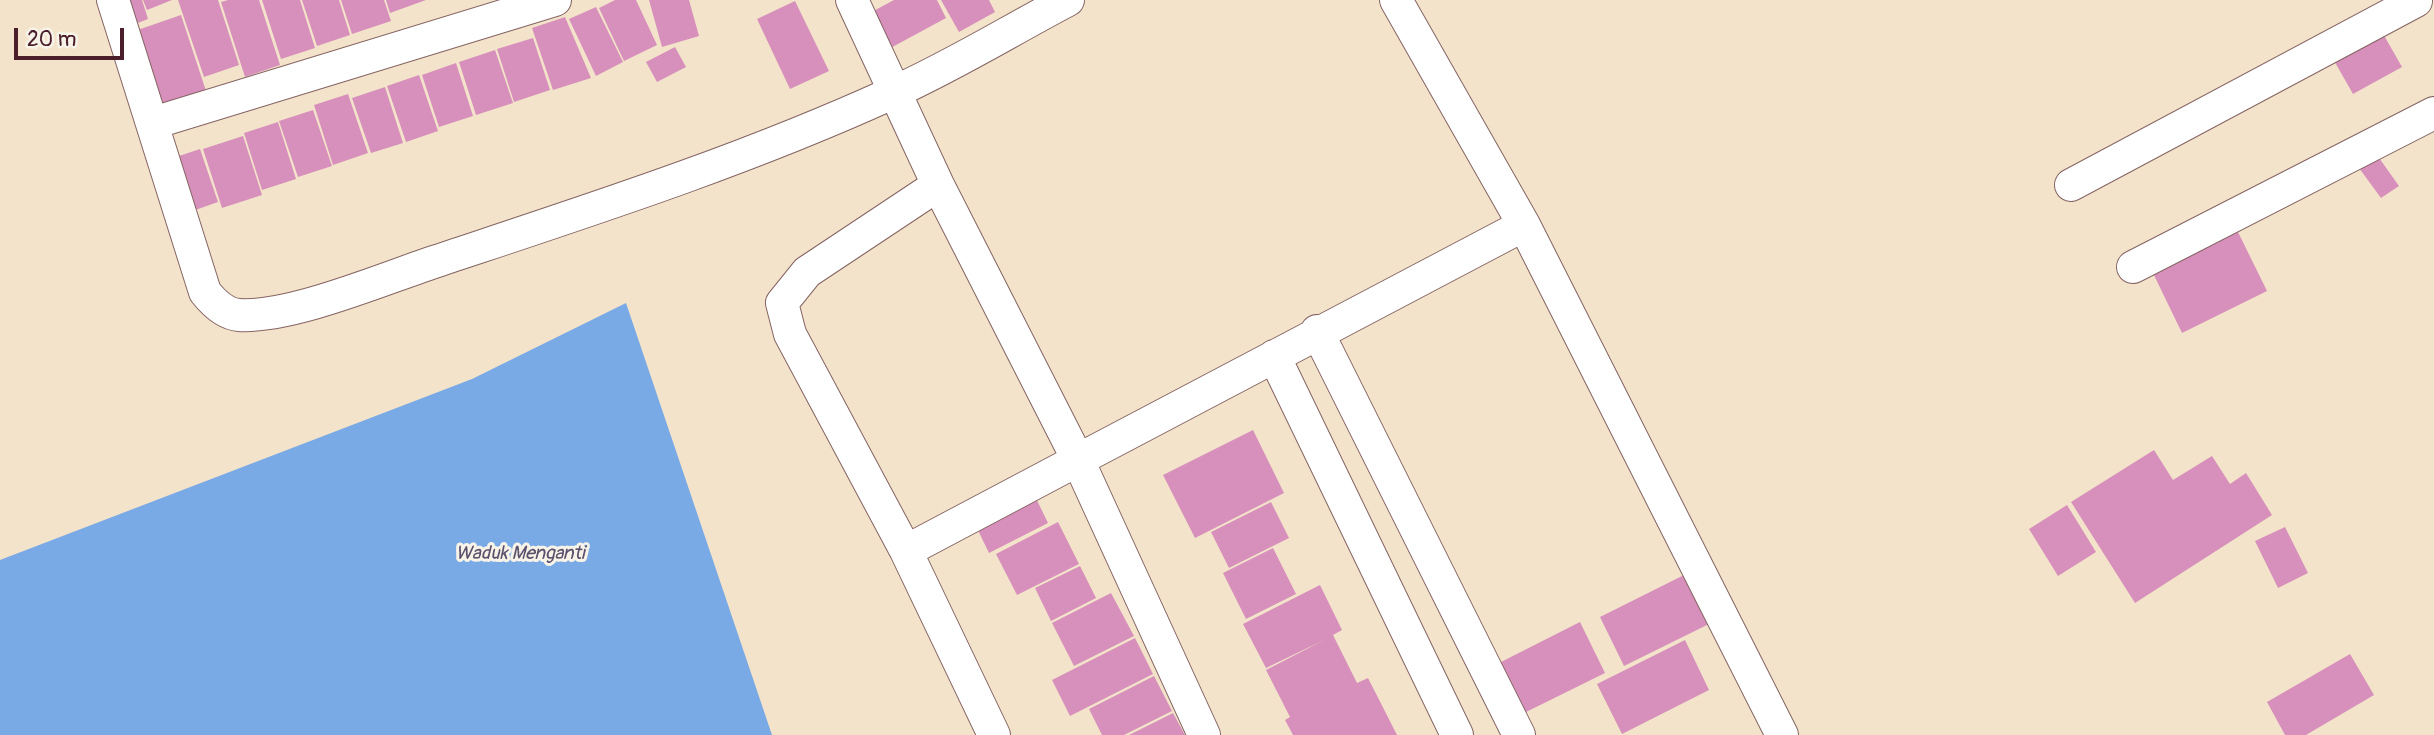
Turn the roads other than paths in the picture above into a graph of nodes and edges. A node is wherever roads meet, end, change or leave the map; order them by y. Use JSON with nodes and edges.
{"nodes":[{"id":1,"x":113,"y":0,"type":"edge"},
{"id":2,"x":555,"y":0,"type":"edge"},
{"id":3,"x":852,"y":0,"type":"edge"},
{"id":4,"x":1068,"y":0,"type":"edge"},
{"id":5,"x":1396,"y":0,"type":"edge"},
{"id":6,"x":2416,"y":0,"type":"edge"},
{"id":7,"x":2434,"y":22,"type":"edge"},
{"id":8,"x":892,"y":93,"type":"junction"},
{"id":9,"x":2434,"y":113,"type":"edge"},
{"id":10,"x":153,"y":123,"type":"junction"},
{"id":11,"x":938,"y":185,"type":"junction"},
{"id":12,"x":2070,"y":185,"type":"dead end"},
{"id":13,"x":1524,"y":225,"type":"junction"},
{"id":14,"x":2133,"y":267,"type":"dead end"},
{"id":15,"x":1317,"y":331,"type":"junction"},
{"id":16,"x":1274,"y":356,"type":"junction"},
{"id":17,"x":1078,"y":460,"type":"junction"},
{"id":18,"x":906,"y":551,"type":"junction"},
{"id":19,"x":994,"y":735,"type":"edge"},
{"id":20,"x":1204,"y":735,"type":"edge"},
{"id":21,"x":1457,"y":735,"type":"edge"},
{"id":22,"x":1519,"y":735,"type":"edge"},
{"id":23,"x":1782,"y":735,"type":"edge"}],
"edges":[{"from":1,"to":10,"type":"street"},
{"from":2,"to":10,"type":"street"},
{"from":3,"to":8,"type":"street"},
{"from":4,"to":8,"type":"street"},
{"from":5,"to":13,"type":"street"},
{"from":6,"to":7,"type":"street"},
{"from":6,"to":12,"type":"street"},
{"from":8,"to":10,"type":"street"},
{"from":8,"to":11,"type":"street"},
{"from":9,"to":14,"type":"street"},
{"from":11,"to":17,"type":"street"},
{"from":11,"to":18,"type":"street"},
{"from":13,"to":15,"type":"street"},
{"from":13,"to":23,"type":"street"},
{"from":15,"to":16,"type":"street"},
{"from":15,"to":22,"type":"street"},
{"from":16,"to":17,"type":"street"},
{"from":16,"to":21,"type":"street"},
{"from":17,"to":18,"type":"street"},
{"from":17,"to":20,"type":"street"},
{"from":18,"to":19,"type":"street"}]}
